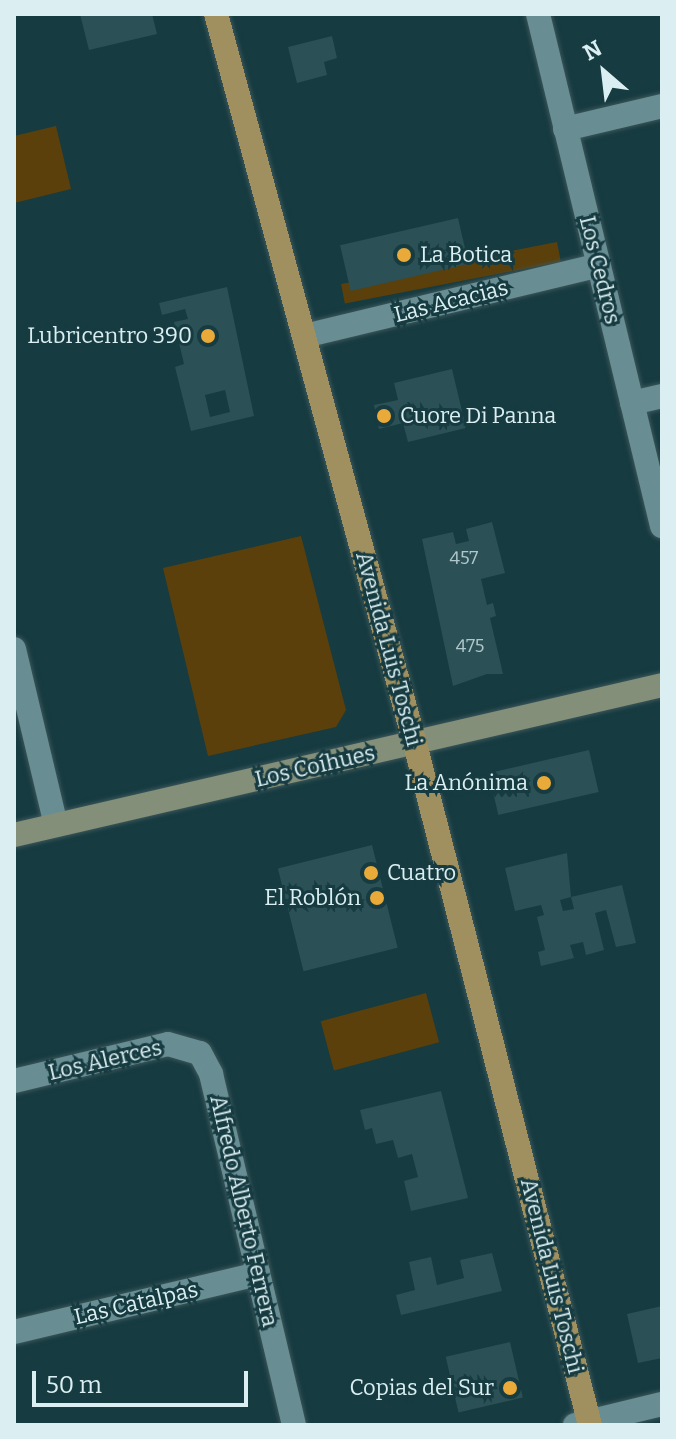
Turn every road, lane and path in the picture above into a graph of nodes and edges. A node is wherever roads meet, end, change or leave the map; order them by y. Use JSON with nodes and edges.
{"nodes":[{"id":1,"x":216,"y":14,"type":"edge"},
{"id":2,"x":538,"y":14,"type":"edge"},
{"id":3,"x":662,"y":106,"type":"edge"},
{"id":4,"x":565,"y":129,"type":"junction"},
{"id":5,"x":599,"y":265,"type":"junction"},
{"id":6,"x":304,"y":336,"type":"junction"},
{"id":7,"x":662,"y":396,"type":"edge"},
{"id":8,"x":632,"y":403,"type":"junction"},
{"id":9,"x":662,"y":526,"type":"edge"},
{"id":10,"x":14,"y":649,"type":"edge"},
{"id":11,"x":662,"y":685,"type":"edge"},
{"id":12,"x":415,"y":744,"type":"junction"},
{"id":13,"x":56,"y":825,"type":"junction"},
{"id":14,"x":14,"y":835,"type":"edge"},
{"id":15,"x":195,"y":1049,"type":"joint"},
{"id":16,"x":14,"y":1081,"type":"edge"},
{"id":17,"x":258,"y":1274,"type":"junction"},
{"id":18,"x":14,"y":1332,"type":"edge"},
{"id":19,"x":662,"y":1404,"type":"edge"},
{"id":20,"x":588,"y":1424,"type":"edge"},
{"id":21,"x":294,"y":1425,"type":"edge"}],
"edges":[{"from":1,"to":6,"type":"main road","name":"Avenida Luis Toschi"},
{"from":2,"to":4,"type":"street","name":"Los Cedros"},
{"from":3,"to":4,"type":"street"},
{"from":4,"to":5,"type":"street","name":"Los Cedros"},
{"from":5,"to":6,"type":"street","name":"Las Acacias"},
{"from":5,"to":8,"type":"street","name":"Los Cedros"},
{"from":6,"to":12,"type":"main road","name":"Avenida Luis Toschi"},
{"from":7,"to":8,"type":"street"},
{"from":8,"to":9,"type":"street","name":"Los Cedros"},
{"from":10,"to":13,"type":"street"},
{"from":11,"to":12,"type":"street","name":"Los Coíhues"},
{"from":12,"to":13,"type":"street","name":"Los Coíhues"},
{"from":12,"to":20,"type":"main road","name":"Avenida Luis Toschi"},
{"from":13,"to":14,"type":"street","name":"Los Coíhues"},
{"from":15,"to":16,"type":"street","name":"Los Alerces"},
{"from":15,"to":17,"type":"street","name":"Alfredo Alberto Ferrera"},
{"from":17,"to":18,"type":"street","name":"Las Catalpas"},
{"from":17,"to":21,"type":"street","name":"Alfredo Alberto Ferrera"},
{"from":19,"to":20,"type":"street"}]}
